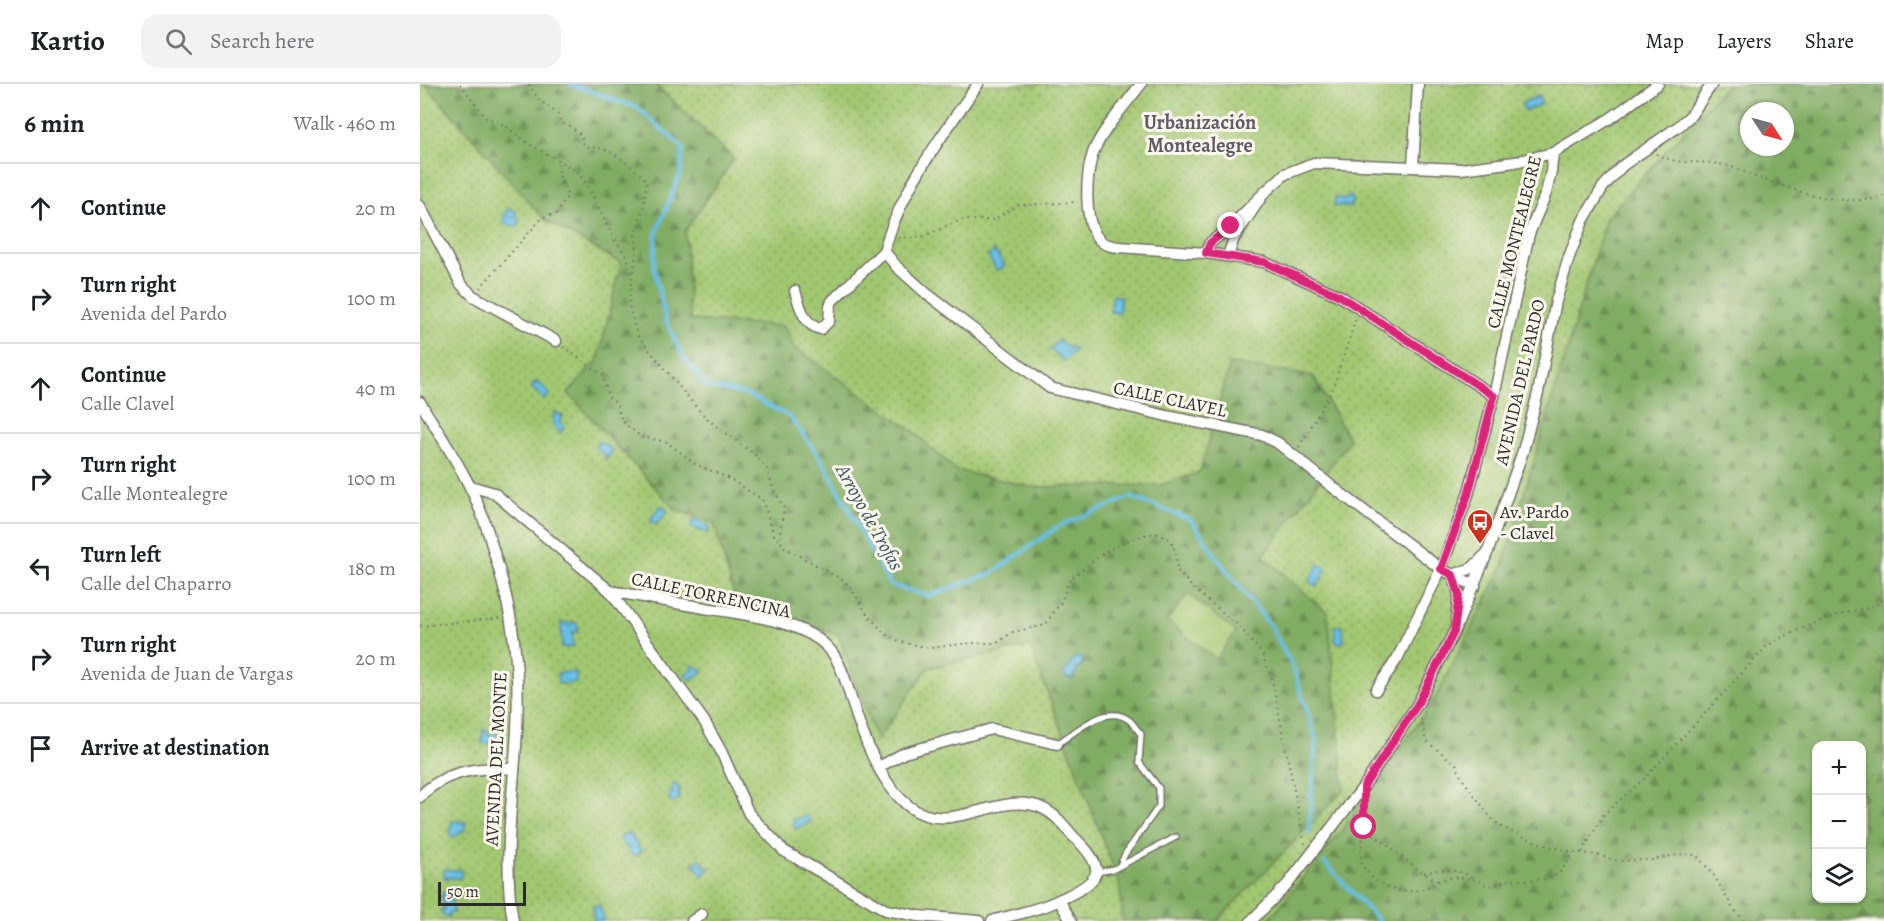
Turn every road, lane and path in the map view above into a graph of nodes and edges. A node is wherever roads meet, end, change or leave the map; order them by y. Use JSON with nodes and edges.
{"nodes":[{"id":1,"x":460,"y":84,"type":"edge"},
{"id":2,"x":529,"y":84,"type":"edge"},
{"id":3,"x":978,"y":84,"type":"edge"},
{"id":4,"x":1141,"y":84,"type":"edge"},
{"id":5,"x":1418,"y":84,"type":"edge"},
{"id":6,"x":1658,"y":84,"type":"edge"},
{"id":7,"x":1712,"y":84,"type":"edge"},
{"id":8,"x":1646,"y":149,"type":"junction"},
{"id":9,"x":1552,"y":153,"type":"junction"},
{"id":10,"x":558,"y":161,"type":"junction"},
{"id":11,"x":1413,"y":166,"type":"junction"},
{"id":12,"x":1264,"y":193,"type":"junction"},
{"id":13,"x":1884,"y":196,"type":"edge"},
{"id":14,"x":1087,"y":202,"type":"junction"},
{"id":15,"x":420,"y":206,"type":"edge"},
{"id":16,"x":902,"y":238,"type":"dead end"},
{"id":17,"x":884,"y":251,"type":"junction"},
{"id":18,"x":1206,"y":253,"type":"junction"},
{"id":19,"x":1228,"y":256,"type":"junction"},
{"id":20,"x":632,"y":278,"type":"junction"},
{"id":21,"x":480,"y":288,"type":"dead end"},
{"id":22,"x":795,"y":291,"type":"dead end"},
{"id":23,"x":1351,"y":313,"type":"dead end"},
{"id":24,"x":556,"y":341,"type":"joint"},
{"id":25,"x":1494,"y":396,"type":"junction"},
{"id":26,"x":420,"y":402,"type":"edge"},
{"id":27,"x":1294,"y":455,"type":"junction"},
{"id":28,"x":470,"y":486,"type":"junction"},
{"id":29,"x":782,"y":546,"type":"junction"},
{"id":30,"x":1488,"y":551,"type":"junction"},
{"id":31,"x":1441,"y":569,"type":"junction"},
{"id":32,"x":1453,"y":575,"type":"junction"},
{"id":33,"x":1475,"y":586,"type":"junction"},
{"id":34,"x":610,"y":591,"type":"junction"},
{"id":35,"x":1884,"y":598,"type":"edge"},
{"id":36,"x":504,"y":617,"type":"dead end"},
{"id":37,"x":420,"y":626,"type":"edge"},
{"id":38,"x":1454,"y":632,"type":"junction"},
{"id":39,"x":1376,"y":690,"type":"dead end"},
{"id":40,"x":1417,"y":705,"type":"junction"},
{"id":41,"x":1058,"y":744,"type":"joint"},
{"id":42,"x":879,"y":768,"type":"junction"},
{"id":43,"x":514,"y":769,"type":"junction"},
{"id":44,"x":1364,"y":786,"type":"junction"},
{"id":45,"x":420,"y":797,"type":"edge"},
{"id":46,"x":1364,"y":827,"type":"junction"},
{"id":47,"x":1176,"y":837,"type":"dead end"},
{"id":48,"x":1573,"y":852,"type":"junction"},
{"id":49,"x":1582,"y":853,"type":"junction"},
{"id":50,"x":1305,"y":861,"type":"junction"},
{"id":51,"x":1120,"y":865,"type":"junction"},
{"id":52,"x":1097,"y":872,"type":"junction"},
{"id":53,"x":1423,"y":873,"type":"junction"},
{"id":54,"x":1475,"y":879,"type":"junction"},
{"id":55,"x":1438,"y":881,"type":"junction"},
{"id":56,"x":1059,"y":900,"type":"junction"},
{"id":57,"x":702,"y":914,"type":"dead end"},
{"id":58,"x":513,"y":921,"type":"edge"},
{"id":59,"x":692,"y":921,"type":"edge"},
{"id":60,"x":979,"y":921,"type":"edge"},
{"id":61,"x":992,"y":921,"type":"edge"},
{"id":62,"x":1071,"y":921,"type":"edge"},
{"id":63,"x":1251,"y":921,"type":"edge"},
{"id":64,"x":1744,"y":921,"type":"edge"}],
"edges":[{"from":1,"to":10,"type":"path"},
{"from":2,"to":20,"type":"path"},
{"from":3,"to":17,"type":"street"},
{"from":4,"to":14,"type":"street"},
{"from":5,"to":11,"type":"street"},
{"from":6,"to":9,"type":"street","name":"CALLE MONTEALEGRE"},
{"from":7,"to":8,"type":"street","name":"AVENIDA DEL PARDO"},
{"from":8,"to":13,"type":"path"},
{"from":8,"to":30,"type":"street","name":"AVENIDA DEL PARDO"},
{"from":9,"to":11,"type":"street"},
{"from":9,"to":25,"type":"street","name":"CALLE MONTEALEGRE"},
{"from":10,"to":20,"type":"path"},
{"from":10,"to":21,"type":"path"},
{"from":11,"to":12,"type":"street"},
{"from":12,"to":18,"type":"street"},
{"from":12,"to":19,"type":"street"},
{"from":14,"to":16,"type":"path"},
{"from":14,"to":18,"type":"street"},
{"from":15,"to":24,"type":"street"},
{"from":17,"to":22,"type":"street"},
{"from":17,"to":27,"type":"street","name":"CALLE CLAVEL"},
{"from":18,"to":19,"type":"street"},
{"from":19,"to":25,"type":"street"},
{"from":20,"to":29,"type":"path"},
{"from":23,"to":27,"type":"path"},
{"from":24,"to":29,"type":"path"},
{"from":25,"to":31,"type":"street","name":"CALLE MONTEALEGRE"},
{"from":26,"to":28,"type":"street","name":"AVENIDA DEL MONTE"},
{"from":27,"to":31,"type":"street","name":"CALLE CLAVEL"},
{"from":28,"to":34,"type":"street"},
{"from":28,"to":43,"type":"street","name":"AVENIDA DEL MONTE"},
{"from":29,"to":50,"type":"path"},
{"from":30,"to":32,"type":"street"},
{"from":30,"to":33,"type":"street","name":"AVENIDA DEL PARDO"},
{"from":31,"to":32,"type":"street","name":"CALLE CLAVEL"},
{"from":31,"to":39,"type":"street","name":"CALLE MONTEALEGRE"},
{"from":32,"to":33,"type":"street","name":"CALLE CLAVEL"},
{"from":32,"to":38,"type":"street"},
{"from":33,"to":38,"type":"street","name":"AVENIDA DEL PARDO"},
{"from":34,"to":42,"type":"street","name":"CALLE TORRENCINA"},
{"from":34,"to":60,"type":"street"},
{"from":35,"to":49,"type":"path"},
{"from":36,"to":37,"type":"path"},
{"from":38,"to":40,"type":"street","name":"AVENIDA DEL PARDO"},
{"from":40,"to":44,"type":"street","name":"AVENIDA DEL PARDO"},
{"from":40,"to":48,"type":"path"},
{"from":41,"to":42,"type":"street"},
{"from":41,"to":51,"type":"lane"},
{"from":42,"to":52,"type":"street","name":"CALLE TORRENCINA"},
{"from":43,"to":45,"type":"street"},
{"from":43,"to":58,"type":"street","name":"AVENIDA DEL MONTE"},
{"from":44,"to":46,"type":"path"},
{"from":44,"to":50,"type":"street","name":"AVENIDA DEL PARDO"},
{"from":46,"to":53,"type":"path"},
{"from":46,"to":55,"type":"path"},
{"from":47,"to":51,"type":"lane"},
{"from":48,"to":49,"type":"path"},
{"from":48,"to":54,"type":"path"},
{"from":49,"to":64,"type":"path"},
{"from":50,"to":63,"type":"street","name":"AVENIDA DEL PARDO"},
{"from":51,"to":52,"type":"lane"},
{"from":52,"to":56,"type":"street"},
{"from":53,"to":54,"type":"path"},
{"from":53,"to":55,"type":"path"},
{"from":54,"to":55,"type":"path"},
{"from":56,"to":61,"type":"street"},
{"from":56,"to":62,"type":"street"},
{"from":57,"to":59,"type":"street"}]}
